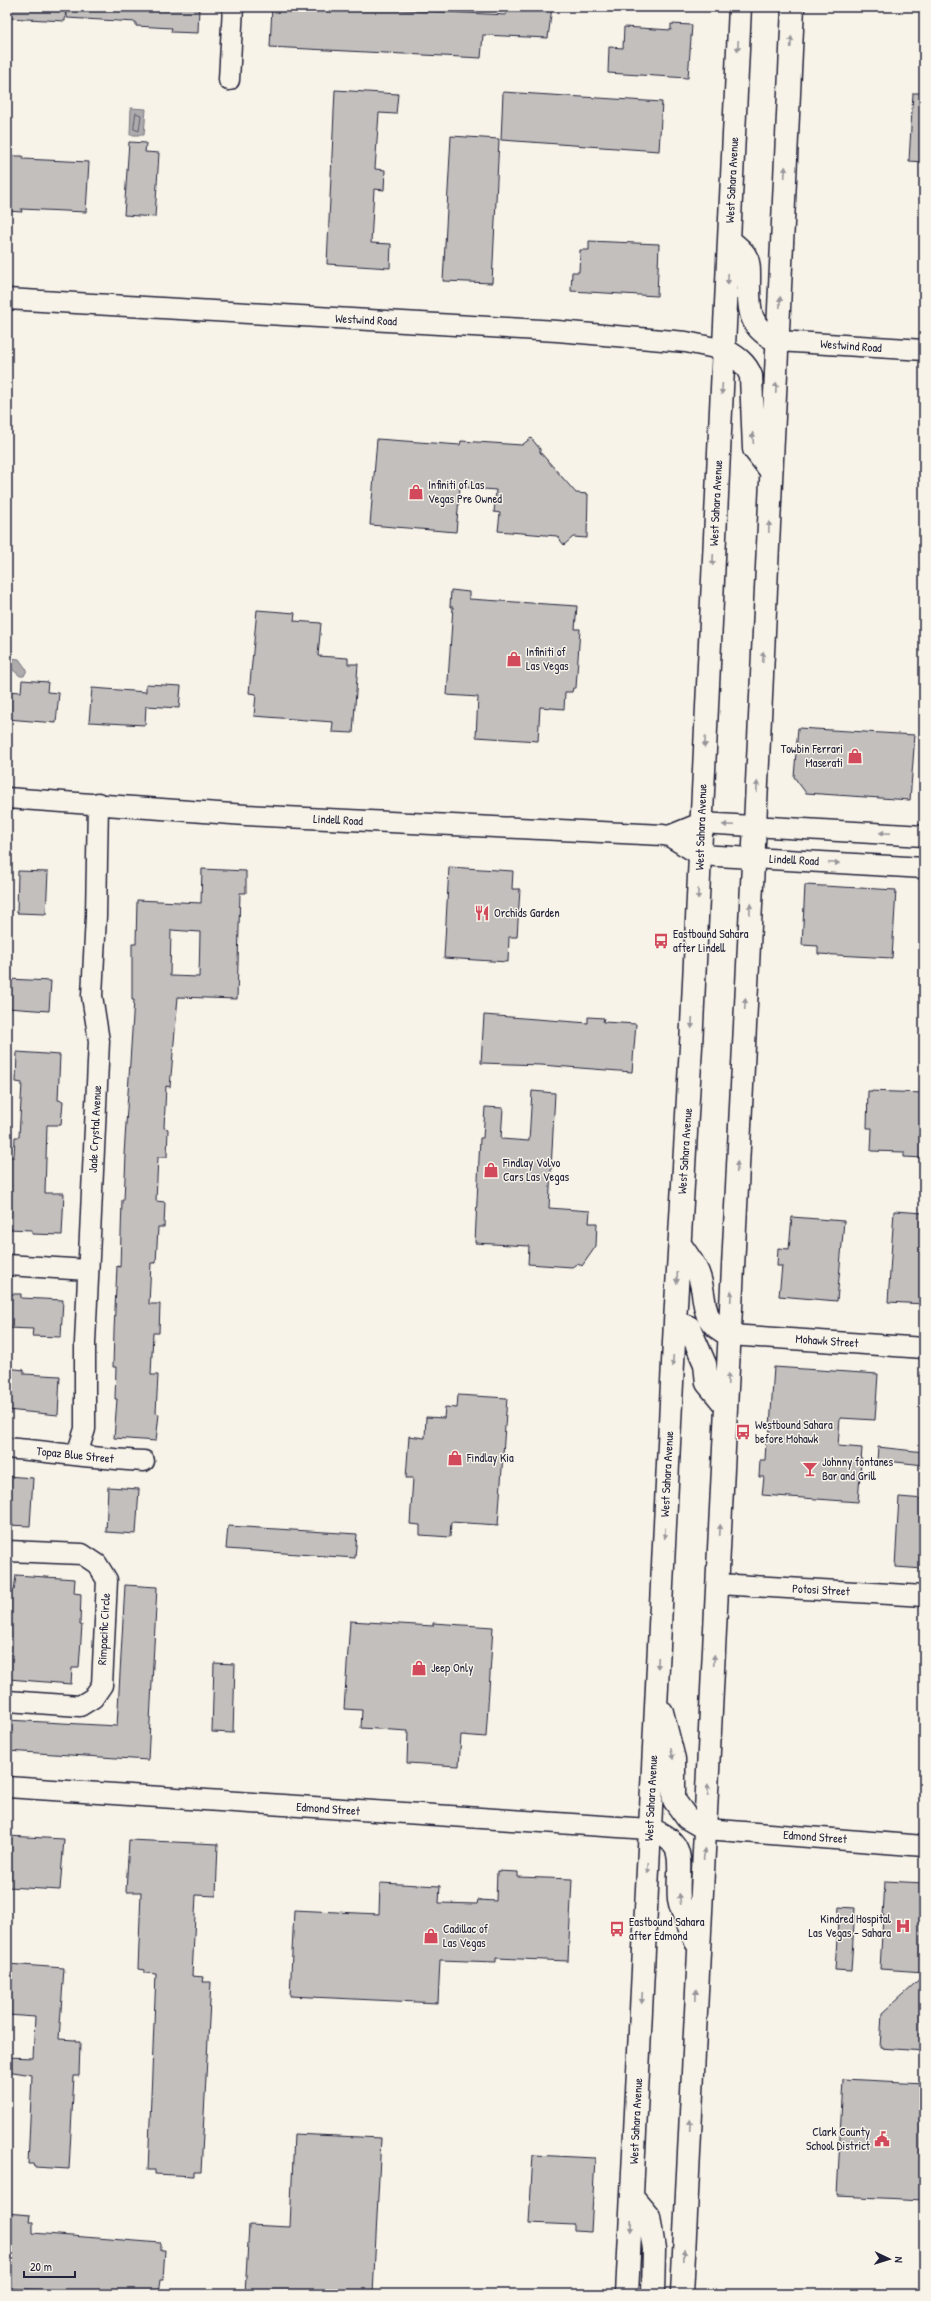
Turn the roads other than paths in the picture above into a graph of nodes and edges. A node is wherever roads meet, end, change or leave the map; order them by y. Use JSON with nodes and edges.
{"nodes":[{"id":1,"x":233,"y":7,"type":"edge"},
{"id":2,"x":740,"y":7,"type":"edge"},
{"id":3,"x":793,"y":7,"type":"edge"},
{"id":4,"x":229,"y":80,"type":"dead end"},
{"id":5,"x":729,"y":240,"type":"junction"},
{"id":6,"x":7,"y":299,"type":"edge"},
{"id":7,"x":778,"y":341,"type":"junction"},
{"id":8,"x":725,"y":350,"type":"junction"},
{"id":9,"x":924,"y":350,"type":"edge"},
{"id":10,"x":771,"y":471,"type":"junction"},
{"id":11,"x":7,"y":798,"type":"edge"},
{"id":12,"x":98,"y":803,"type":"junction"},
{"id":13,"x":701,"y":823,"type":"junction"},
{"id":14,"x":755,"y":826,"type":"junction"},
{"id":15,"x":669,"y":836,"type":"junction"},
{"id":16,"x":924,"y":836,"type":"edge"},
{"id":17,"x":700,"y":855,"type":"junction"},
{"id":18,"x":753,"y":858,"type":"junction"},
{"id":19,"x":924,"y":868,"type":"edge"},
{"id":20,"x":680,"y":1244,"type":"junction"},
{"id":21,"x":7,"y":1265,"type":"edge"},
{"id":22,"x":88,"y":1270,"type":"junction"},
{"id":23,"x":674,"y":1322,"type":"junction"},
{"id":24,"x":730,"y":1335,"type":"junction"},
{"id":25,"x":924,"y":1348,"type":"edge"},
{"id":26,"x":726,"y":1406,"type":"junction"},
{"id":27,"x":7,"y":1448,"type":"edge"},
{"id":28,"x":77,"y":1454,"type":"junction"},
{"id":29,"x":144,"y":1461,"type":"dead end"},
{"id":30,"x":7,"y":1551,"type":"edge"},
{"id":31,"x":718,"y":1584,"type":"junction"},
{"id":32,"x":924,"y":1596,"type":"edge"},
{"id":33,"x":657,"y":1689,"type":"junction"},
{"id":34,"x":7,"y":1701,"type":"edge"},
{"id":35,"x":7,"y":1787,"type":"edge"},
{"id":36,"x":649,"y":1829,"type":"junction"},
{"id":37,"x":706,"y":1829,"type":"junction"},
{"id":38,"x":924,"y":1846,"type":"edge"},
{"id":39,"x":698,"y":1949,"type":"junction"},
{"id":40,"x":632,"y":2196,"type":"junction"},
{"id":41,"x":627,"y":2294,"type":"edge"},
{"id":42,"x":653,"y":2294,"type":"edge"},
{"id":43,"x":682,"y":2294,"type":"edge"}],
"edges":[{"from":1,"to":4,"type":"street"},
{"from":2,"to":5,"type":"main road","name":"West Sahara Avenue","one_way":true},
{"from":7,"to":3,"type":"main road","one_way":true},
{"from":5,"to":7,"type":"main road"},
{"from":5,"to":8,"type":"main road","name":"West Sahara Avenue","one_way":true},
{"from":6,"to":8,"type":"street","name":"Westwind Road"},
{"from":7,"to":9,"type":"street","name":"Westwind Road"},
{"from":10,"to":7,"type":"main road","one_way":true},
{"from":10,"to":8,"type":"main road","one_way":true},
{"from":8,"to":13,"type":"main road","name":"West Sahara Avenue","one_way":true},
{"from":14,"to":10,"type":"main road","one_way":true},
{"from":11,"to":12,"type":"street","name":"Lindell Road"},
{"from":12,"to":15,"type":"street","name":"Lindell Road"},
{"from":12,"to":22,"type":"street","name":"Jade Crystal Avenue"},
{"from":14,"to":13,"type":"street","name":"Lindell Road","one_way":true},
{"from":13,"to":15,"type":"street","name":"Lindell Road"},
{"from":13,"to":17,"type":"main road","name":"West Sahara Avenue"},
{"from":16,"to":14,"type":"street","name":"Lindell Road","one_way":true},
{"from":14,"to":18,"type":"main road"},
{"from":15,"to":17,"type":"street","name":"Lindell Road"},
{"from":17,"to":18,"type":"street","name":"Lindell Road"},
{"from":17,"to":20,"type":"main road","name":"West Sahara Avenue","one_way":true},
{"from":18,"to":19,"type":"street","name":"Lindell Road","one_way":true},
{"from":24,"to":18,"type":"main road","one_way":true},
{"from":20,"to":23,"type":"main road","name":"West Sahara Avenue","one_way":true},
{"from":20,"to":24,"type":"main road"},
{"from":21,"to":22,"type":"street"},
{"from":22,"to":28,"type":"street","name":"Jade Crystal Avenue"},
{"from":23,"to":26,"type":"main road"},
{"from":23,"to":33,"type":"main road","name":"West Sahara Avenue","one_way":true},
{"from":24,"to":25,"type":"street","name":"Mohawk Street"},
{"from":26,"to":24,"type":"main road","one_way":true},
{"from":31,"to":26,"type":"main road","one_way":true},
{"from":27,"to":28,"type":"street","name":"Topaz Blue Street"},
{"from":28,"to":29,"type":"street","name":"Topaz Blue Street"},
{"from":30,"to":34,"type":"street","name":"Rimpacific Circle"},
{"from":31,"to":32,"type":"street","name":"Potosi Street"},
{"from":37,"to":31,"type":"main road","one_way":true},
{"from":33,"to":36,"type":"main road","name":"West Sahara Avenue"},
{"from":33,"to":37,"type":"main road","one_way":true},
{"from":35,"to":36,"type":"street","name":"Edmond Street"},
{"from":39,"to":36,"type":"main road","one_way":true},
{"from":36,"to":40,"type":"main road","name":"West Sahara Avenue","one_way":true},
{"from":37,"to":38,"type":"street","name":"Edmond Street"},
{"from":39,"to":37,"type":"main road","one_way":true},
{"from":43,"to":39,"type":"main road","one_way":true},
{"from":40,"to":41,"type":"main road","name":"West Sahara Avenue","one_way":true},
{"from":40,"to":42,"type":"main road"}]}
